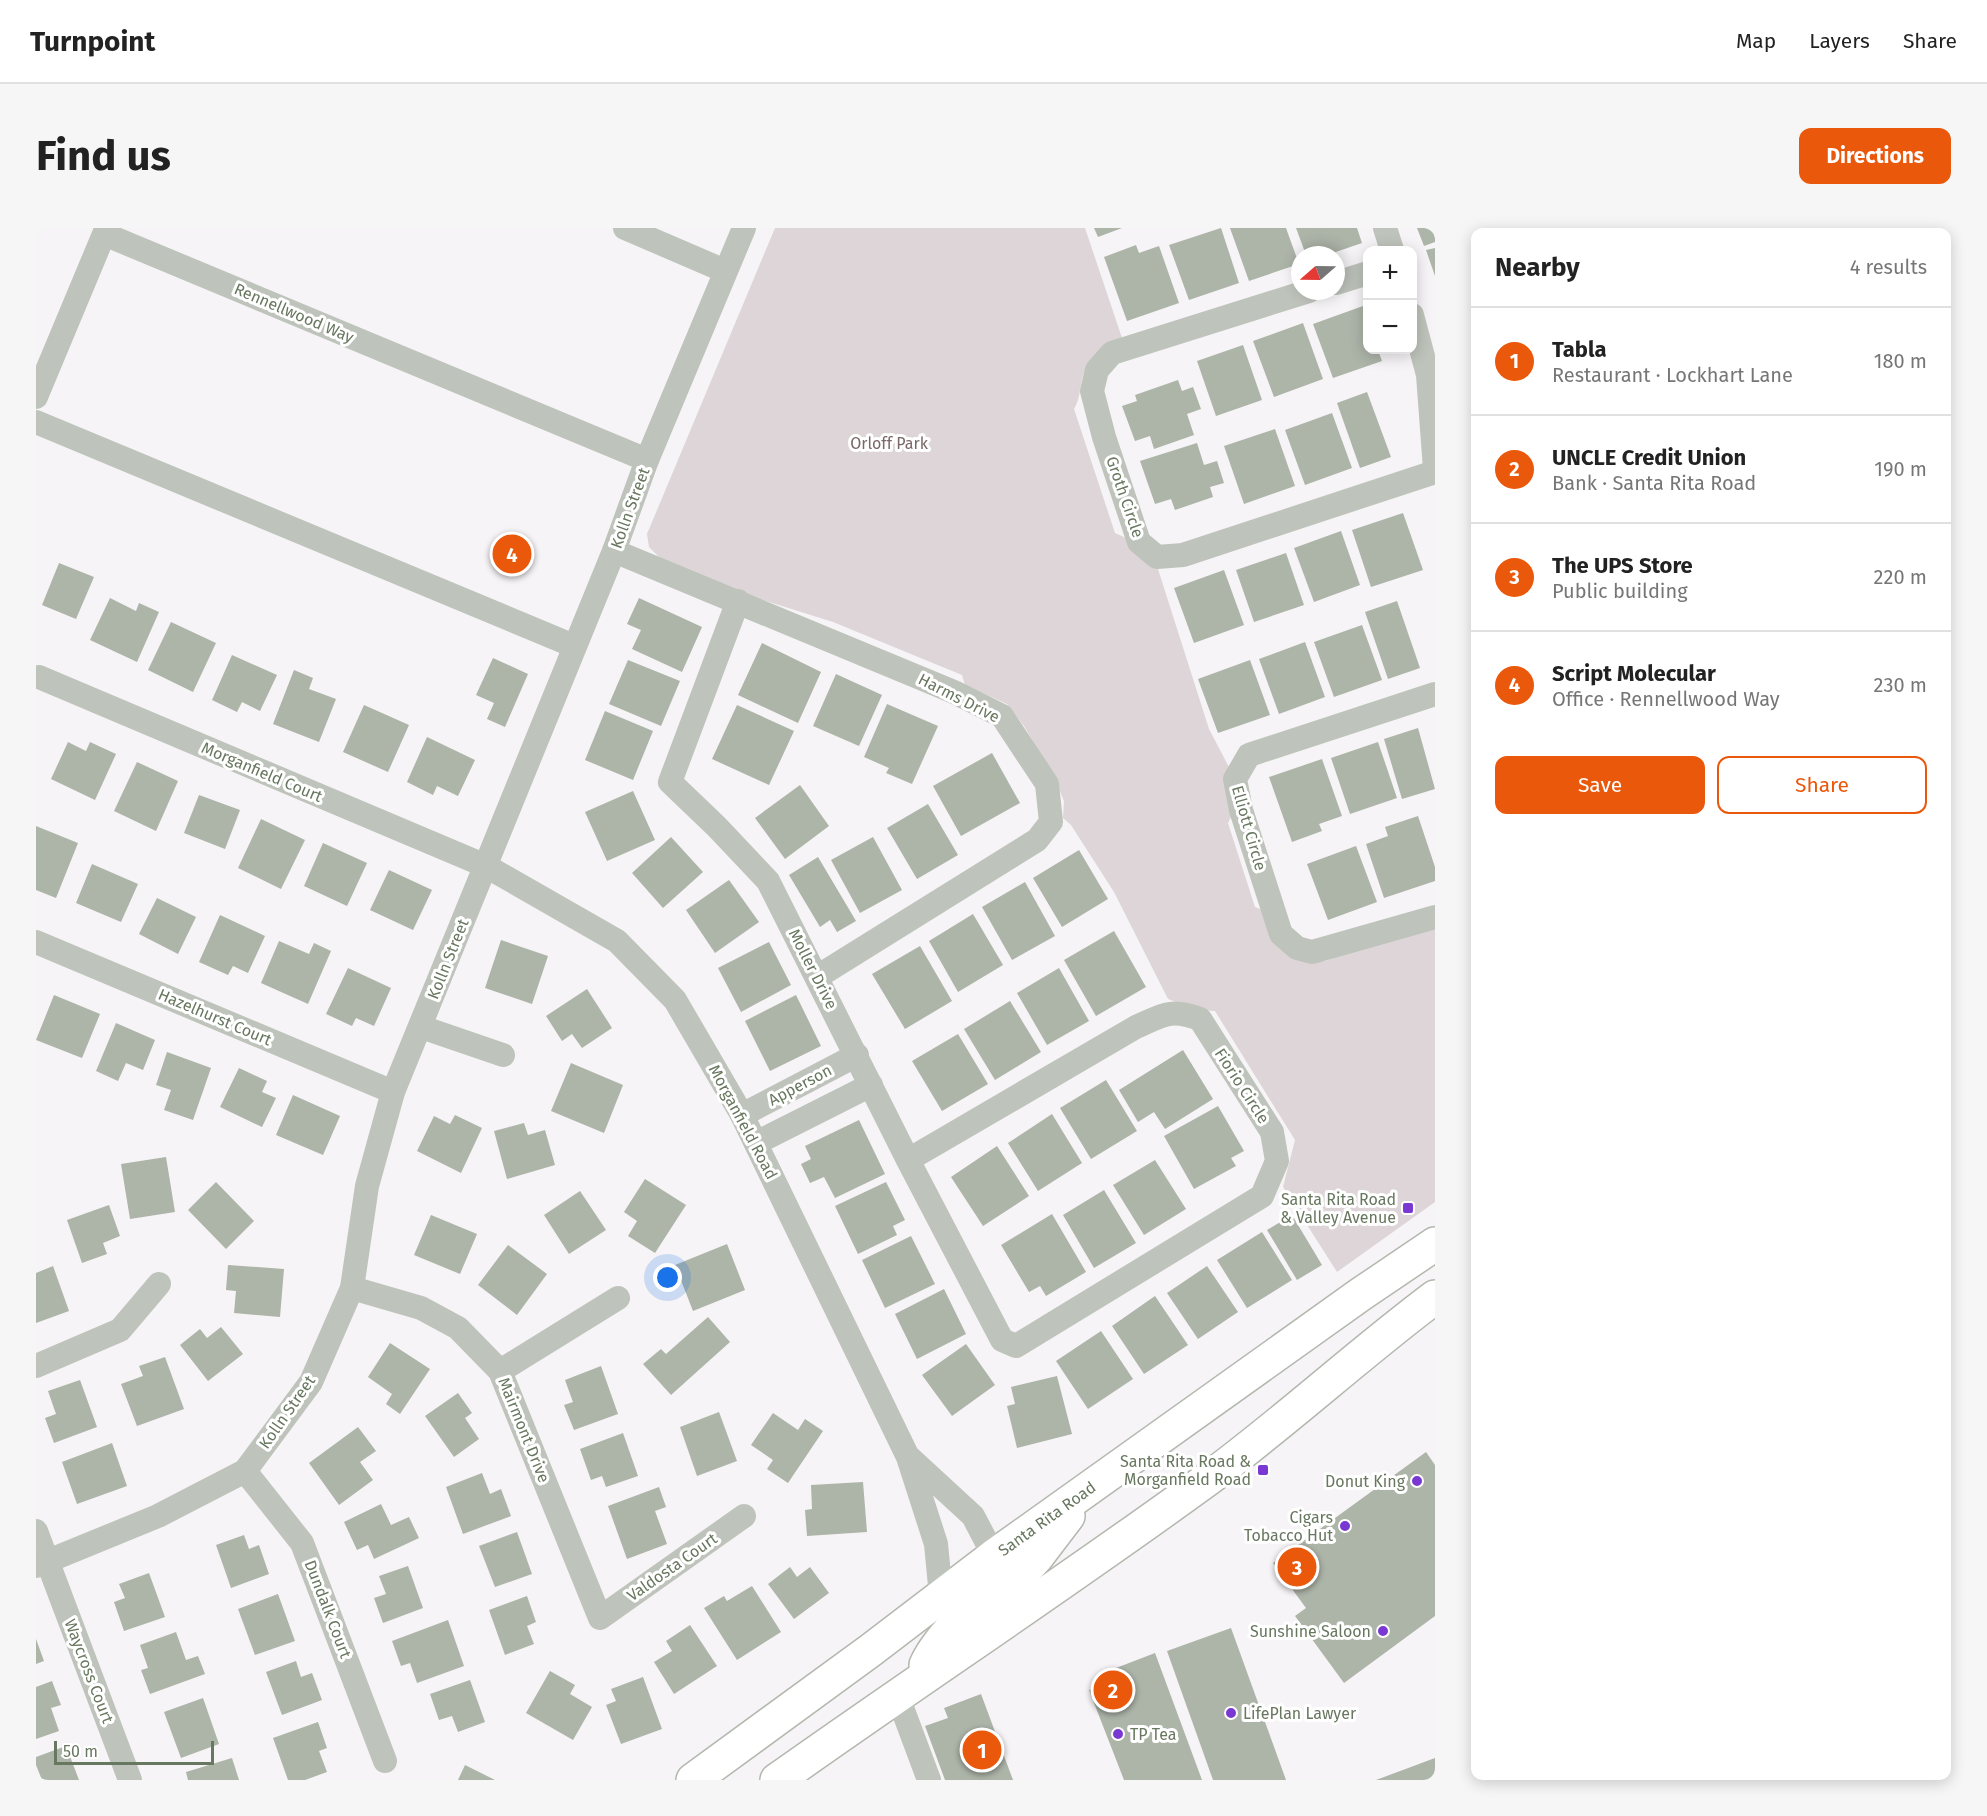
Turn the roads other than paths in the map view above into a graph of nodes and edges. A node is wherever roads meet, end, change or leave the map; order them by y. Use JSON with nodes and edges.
{"nodes":[{"id":1,"x":625,"y":228,"type":"edge"},
{"id":2,"x":744,"y":228,"type":"edge"},
{"id":3,"x":1384,"y":228,"type":"edge"},
{"id":4,"x":1391,"y":246,"type":"edge"},
{"id":5,"x":725,"y":271,"type":"junction"},
{"id":6,"x":1363,"y":275,"type":"edge"},
{"id":7,"x":1345,"y":280,"type":"edge"},
{"id":8,"x":1291,"y":297,"type":"edge"},
{"id":9,"x":1417,"y":322,"type":"edge"},
{"id":10,"x":1428,"y":342,"type":"edge"},
{"id":11,"x":1431,"y":374,"type":"edge"},
{"id":12,"x":36,"y":397,"type":"edge"},
{"id":13,"x":36,"y":422,"type":"edge"},
{"id":14,"x":647,"y":460,"type":"junction"},
{"id":15,"x":1435,"y":471,"type":"edge"},
{"id":16,"x":614,"y":551,"type":"junction"},
{"id":17,"x":738,"y":601,"type":"junction"},
{"id":18,"x":574,"y":646,"type":"junction"},
{"id":19,"x":39,"y":677,"type":"dead end"},
{"id":20,"x":1435,"y":694,"type":"edge"},
{"id":21,"x":486,"y":866,"type":"junction"},
{"id":22,"x":1435,"y":917,"type":"edge"},
{"id":23,"x":36,"y":942,"type":"edge"},
{"id":24,"x":817,"y":977,"type":"junction"},
{"id":25,"x":421,"y":1027,"type":"junction"},
{"id":26,"x":503,"y":1055,"type":"dead end"},
{"id":27,"x":857,"y":1055,"type":"junction"},
{"id":28,"x":871,"y":1085,"type":"junction"},
{"id":29,"x":393,"y":1092,"type":"junction"},
{"id":30,"x":742,"y":1115,"type":"junction"},
{"id":31,"x":756,"y":1143,"type":"junction"},
{"id":32,"x":908,"y":1160,"type":"junction"},
{"id":33,"x":1435,"y":1244,"type":"edge"},
{"id":34,"x":159,"y":1284,"type":"dead end"},
{"id":35,"x":352,"y":1288,"type":"junction"},
{"id":36,"x":1435,"y":1297,"type":"edge"},
{"id":37,"x":618,"y":1298,"type":"dead end"},
{"id":38,"x":1016,"y":1346,"type":"joint"},
{"id":39,"x":36,"y":1366,"type":"edge"},
{"id":40,"x":500,"y":1371,"type":"junction"},
{"id":41,"x":908,"y":1456,"type":"junction"},
{"id":42,"x":245,"y":1471,"type":"junction"},
{"id":43,"x":1089,"y":1488,"type":"junction"},
{"id":44,"x":744,"y":1516,"type":"dead end"},
{"id":45,"x":36,"y":1531,"type":"edge"},
{"id":46,"x":994,"y":1556,"type":"junction"},
{"id":47,"x":42,"y":1564,"type":"edge"},
{"id":48,"x":941,"y":1596,"type":"junction"},
{"id":49,"x":600,"y":1618,"type":"joint"},
{"id":50,"x":992,"y":1630,"type":"junction"},
{"id":51,"x":909,"y":1689,"type":"junction"},
{"id":52,"x":385,"y":1761,"type":"dead end"},
{"id":53,"x":130,"y":1780,"type":"edge"},
{"id":54,"x":693,"y":1780,"type":"edge"},
{"id":55,"x":777,"y":1780,"type":"edge"},
{"id":56,"x":929,"y":1780,"type":"edge"}],
"edges":[{"from":1,"to":5,"type":"street"},
{"from":2,"to":5,"type":"street","name":"Kolln Street"},
{"from":3,"to":4,"type":"street"},
{"from":5,"to":14,"type":"street","name":"Kolln Street"},
{"from":6,"to":7,"type":"street"},
{"from":8,"to":15,"type":"street","name":"Groth Circle"},
{"from":9,"to":10,"type":"street"},
{"from":10,"to":11,"type":"street"},
{"from":11,"to":15,"type":"street"},
{"from":12,"to":14,"type":"street","name":"Rennellwood Way"},
{"from":13,"to":18,"type":"street"},
{"from":14,"to":16,"type":"street","name":"Kolln Street"},
{"from":16,"to":17,"type":"street","name":"Harms Drive"},
{"from":16,"to":18,"type":"street","name":"Kolln Street"},
{"from":17,"to":24,"type":"street","name":"Moller Drive"},
{"from":17,"to":24,"type":"street","name":"Harms Drive"},
{"from":18,"to":21,"type":"street","name":"Kolln Street"},
{"from":19,"to":21,"type":"street","name":"Morganfield Court"},
{"from":20,"to":22,"type":"street","name":"Elliott Circle"},
{"from":21,"to":25,"type":"street","name":"Kolln Street"},
{"from":21,"to":30,"type":"street","name":"Morganfield Road"},
{"from":23,"to":29,"type":"street","name":"Hazelhurst Court"},
{"from":24,"to":27,"type":"street","name":"Moller Drive"},
{"from":25,"to":26,"type":"street"},
{"from":25,"to":29,"type":"street","name":"Kolln Street"},
{"from":27,"to":28,"type":"street","name":"Moller Drive"},
{"from":27,"to":30,"type":"street","name":"Apperson"},
{"from":28,"to":31,"type":"street","name":"Apperson"},
{"from":28,"to":32,"type":"street","name":"Moller Drive"},
{"from":29,"to":35,"type":"street","name":"Kolln Street"},
{"from":30,"to":31,"type":"street","name":"Morganfield Road"},
{"from":31,"to":41,"type":"street","name":"Morganfield Road"},
{"from":32,"to":38,"type":"street","name":"Moller Drive"},
{"from":32,"to":38,"type":"street","name":"Fiorio Circle"},
{"from":33,"to":43,"type":"main road","name":"Santa Rita Road"},
{"from":34,"to":39,"type":"street"},
{"from":35,"to":40,"type":"street","name":"Mairmont Drive"},
{"from":35,"to":42,"type":"street","name":"Kolln Street"},
{"from":36,"to":50,"type":"main road"},
{"from":37,"to":40,"type":"street"},
{"from":40,"to":49,"type":"street","name":"Mairmont Drive"},
{"from":41,"to":46,"type":"street","name":"Morganfield Road"},
{"from":41,"to":48,"type":"street","name":"Morganfield Road"},
{"from":42,"to":47,"type":"street","name":"Kolln Street"},
{"from":42,"to":52,"type":"street","name":"Dundalk Court"},
{"from":43,"to":46,"type":"main road","name":"Santa Rita Road"},
{"from":43,"to":50,"type":"main road"},
{"from":44,"to":49,"type":"street","name":"Valdosta Court"},
{"from":45,"to":47,"type":"street","name":"Waycross Court"},
{"from":46,"to":48,"type":"main road","name":"Santa Rita Road"},
{"from":46,"to":51,"type":"main road"},
{"from":47,"to":53,"type":"street","name":"Waycross Court"},
{"from":48,"to":54,"type":"main road","name":"Santa Rita Road"},
{"from":50,"to":51,"type":"main road"},
{"from":51,"to":55,"type":"main road"},
{"from":51,"to":56,"type":"street"}]}
